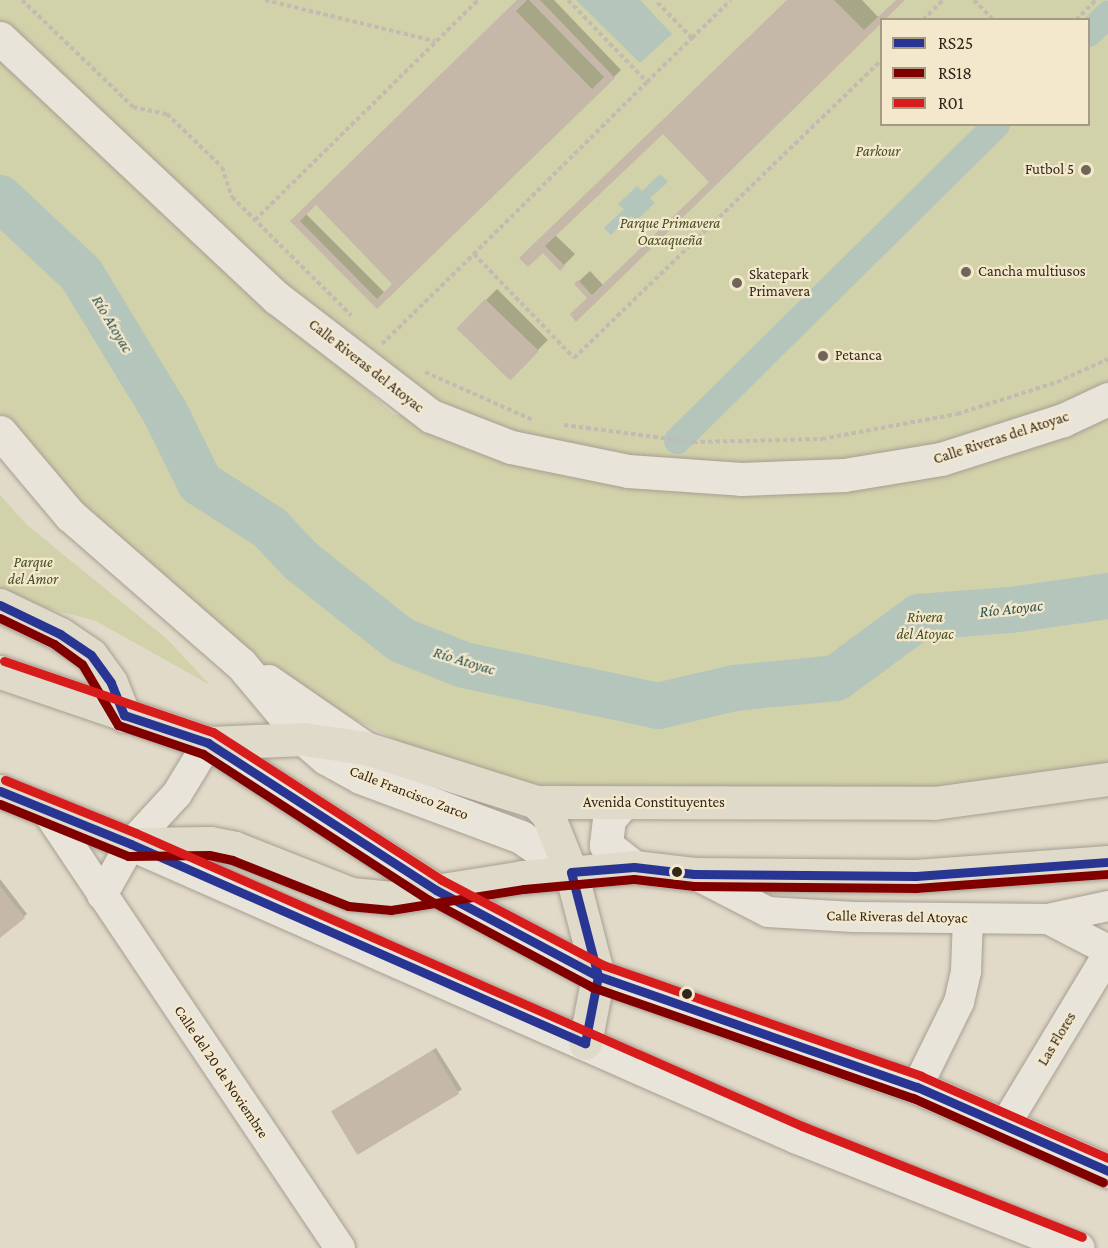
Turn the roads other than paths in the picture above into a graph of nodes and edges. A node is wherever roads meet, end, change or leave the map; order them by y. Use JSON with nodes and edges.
{"nodes":[{"id":1,"x":0,"y":38,"type":"edge"},
{"id":2,"x":1108,"y":399,"type":"edge"},
{"id":3,"x":0,"y":432,"type":"edge"},
{"id":4,"x":0,"y":605,"type":"edge"},
{"id":5,"x":241,"y":664,"type":"junction"},
{"id":6,"x":0,"y":672,"type":"edge"},
{"id":7,"x":124,"y":715,"type":"junction"},
{"id":8,"x":304,"y":739,"type":"junction"},
{"id":9,"x":208,"y":743,"type":"junction"},
{"id":10,"x":365,"y":748,"type":"junction"},
{"id":11,"x":1108,"y":779,"type":"edge"},
{"id":12,"x":0,"y":791,"type":"edge"},
{"id":13,"x":536,"y":802,"type":"junction"},
{"id":14,"x":622,"y":804,"type":"junction"},
{"id":15,"x":44,"y":807,"type":"junction"},
{"id":16,"x":131,"y":844,"type":"junction"},
{"id":17,"x":1108,"y":862,"type":"edge"},
{"id":18,"x":634,"y":867,"type":"junction"},
{"id":19,"x":570,"y":872,"type":"junction"},
{"id":20,"x":694,"y":874,"type":"junction"},
{"id":21,"x":436,"y":891,"type":"junction"},
{"id":22,"x":102,"y":895,"type":"junction"},
{"id":23,"x":1108,"y":906,"type":"edge"},
{"id":24,"x":968,"y":919,"type":"junction"},
{"id":25,"x":1048,"y":919,"type":"junction"},
{"id":26,"x":1108,"y":952,"type":"edge"},
{"id":27,"x":598,"y":976,"type":"junction"},
{"id":28,"x":585,"y":1043,"type":"junction"},
{"id":29,"x":917,"y":1087,"type":"junction"},
{"id":30,"x":1005,"y":1125,"type":"junction"},
{"id":31,"x":1105,"y":1164,"type":"edge"},
{"id":32,"x":340,"y":1248,"type":"edge"},
{"id":33,"x":1078,"y":1248,"type":"edge"}],
"edges":[{"from":1,"to":2,"type":"street","name":"Calle Riveras del Atoyac"},
{"from":3,"to":5,"type":"street","name":"Calle Francisco Zarco"},
{"from":4,"to":7,"type":"main road"},
{"from":5,"to":8,"type":"street","name":"Calle Francisco Zarco"},
{"from":5,"to":10,"type":"street","name":"Calle Francisco Zarco"},
{"from":6,"to":7,"type":"main road"},
{"from":7,"to":9,"type":"main road"},
{"from":8,"to":9,"type":"main road","name":"Avenida Constituyentes"},
{"from":8,"to":10,"type":"main road","name":"Avenida Constituyentes"},
{"from":8,"to":19,"type":"street","name":"Calle Francisco Zarco"},
{"from":9,"to":16,"type":"street"},
{"from":9,"to":21,"type":"street"},
{"from":10,"to":13,"type":"main road","name":"Avenida Constituyentes"},
{"from":11,"to":14,"type":"main road","name":"Avenida Constituyentes"},
{"from":12,"to":15,"type":"main road"},
{"from":13,"to":14,"type":"main road","name":"Avenida Constituyentes"},
{"from":13,"to":19,"type":"main road"},
{"from":14,"to":18,"type":"street"},
{"from":15,"to":16,"type":"main road"},
{"from":15,"to":22,"type":"street","name":"Calle del 20 de Noviembre"},
{"from":16,"to":21,"type":"main road"},
{"from":16,"to":22,"type":"street"},
{"from":16,"to":28,"type":"street"},
{"from":17,"to":20,"type":"main road"},
{"from":18,"to":19,"type":"main road"},
{"from":18,"to":20,"type":"main road"},
{"from":19,"to":21,"type":"main road"},
{"from":19,"to":27,"type":"main road"},
{"from":20,"to":24,"type":"street","name":"Calle Riveras del Atoyac"},
{"from":21,"to":27,"type":"street"},
{"from":22,"to":32,"type":"street","name":"Calle del 20 de Noviembre"},
{"from":23,"to":25,"type":"street","name":"Calle Riveras del Atoyac"},
{"from":24,"to":25,"type":"street","name":"Calle Riveras del Atoyac"},
{"from":24,"to":29,"type":"street"},
{"from":25,"to":26,"type":"street"},
{"from":26,"to":30,"type":"street","name":"Las Flores"},
{"from":27,"to":28,"type":"main road"},
{"from":27,"to":29,"type":"street"},
{"from":28,"to":33,"type":"street"},
{"from":29,"to":30,"type":"street"},
{"from":30,"to":31,"type":"street"}]}
